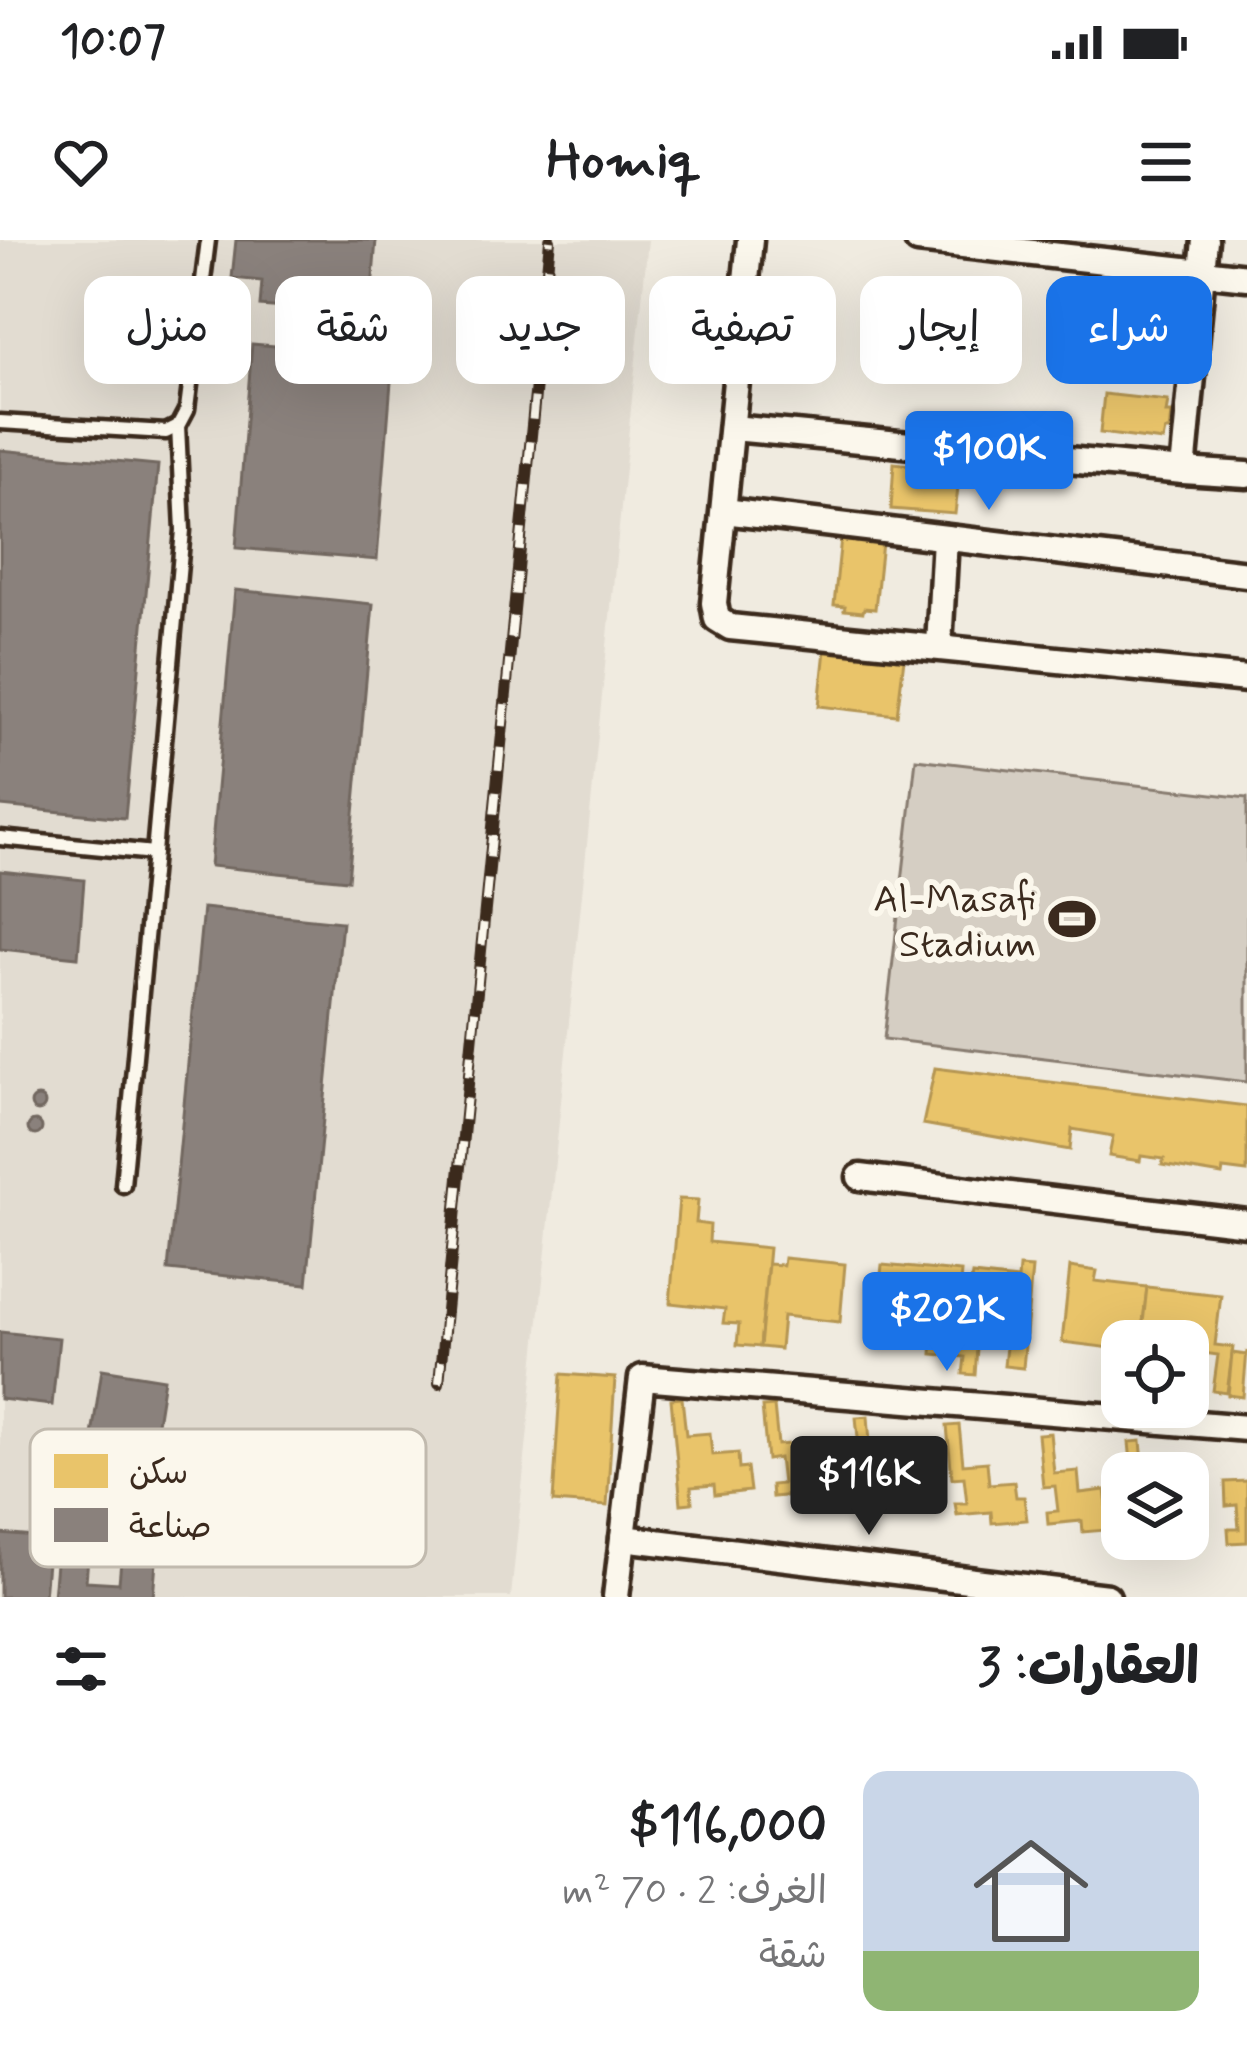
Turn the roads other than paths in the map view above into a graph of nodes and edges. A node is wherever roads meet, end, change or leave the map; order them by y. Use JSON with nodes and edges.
{"nodes":[{"id":1,"x":208,"y":240,"type":"edge"},
{"id":2,"x":750,"y":240,"type":"edge"},
{"id":3,"x":918,"y":240,"type":"edge"},
{"id":4,"x":1205,"y":240,"type":"edge"},
{"id":5,"x":1201,"y":272,"type":"junction"},
{"id":6,"x":1247,"y":277,"type":"edge"},
{"id":7,"x":0,"y":422,"type":"edge"},
{"id":8,"x":178,"y":426,"type":"junction"},
{"id":9,"x":733,"y":428,"type":"junction"},
{"id":10,"x":1183,"y":471,"type":"junction"},
{"id":11,"x":1247,"y":475,"type":"edge"},
{"id":12,"x":724,"y":512,"type":"junction"},
{"id":13,"x":945,"y":538,"type":"junction"},
{"id":14,"x":1247,"y":574,"type":"edge"},
{"id":15,"x":939,"y":646,"type":"junction"},
{"id":16,"x":1247,"y":679,"type":"edge"},
{"id":17,"x":0,"y":838,"type":"edge"},
{"id":18,"x":154,"y":853,"type":"junction"},
{"id":19,"x":860,"y":1177,"type":"dead end"},
{"id":20,"x":123,"y":1185,"type":"dead end"},
{"id":21,"x":1247,"y":1222,"type":"edge"},
{"id":22,"x":1247,"y":1428,"type":"edge"},
{"id":23,"x":623,"y":1538,"type":"junction"},
{"id":24,"x":616,"y":1597,"type":"edge"},
{"id":25,"x":1107,"y":1597,"type":"edge"}],
"edges":[{"from":1,"to":8,"type":"lane"},
{"from":2,"to":9,"type":"street"},
{"from":3,"to":5,"type":"street"},
{"from":4,"to":5,"type":"street"},
{"from":5,"to":6,"type":"street"},
{"from":5,"to":10,"type":"street"},
{"from":7,"to":8,"type":"lane"},
{"from":8,"to":18,"type":"lane"},
{"from":9,"to":10,"type":"street"},
{"from":9,"to":12,"type":"street"},
{"from":10,"to":11,"type":"street"},
{"from":12,"to":13,"type":"street"},
{"from":12,"to":15,"type":"street"},
{"from":13,"to":14,"type":"street"},
{"from":13,"to":15,"type":"street"},
{"from":15,"to":16,"type":"street"},
{"from":17,"to":18,"type":"lane"},
{"from":18,"to":20,"type":"lane"},
{"from":19,"to":21,"type":"street"},
{"from":22,"to":23,"type":"street"},
{"from":23,"to":24,"type":"street"},
{"from":23,"to":25,"type":"street"}]}
